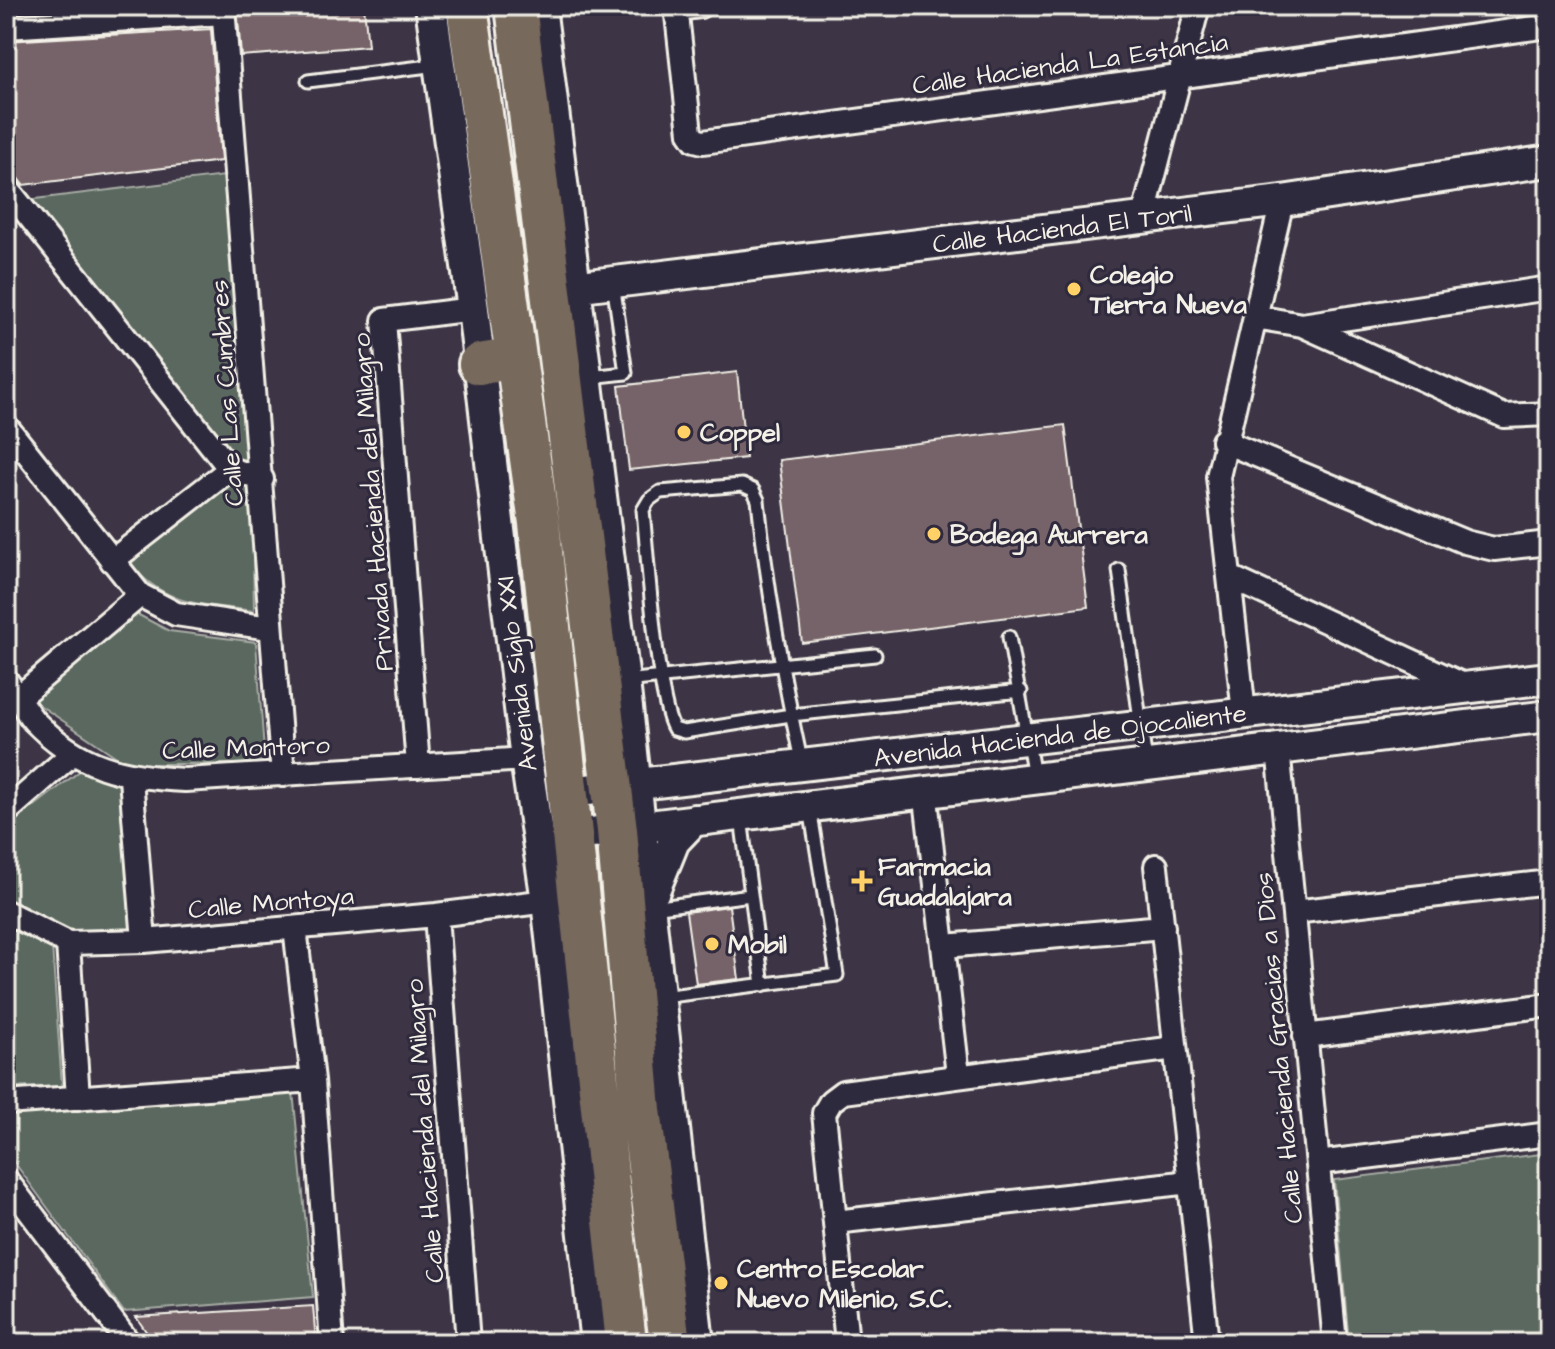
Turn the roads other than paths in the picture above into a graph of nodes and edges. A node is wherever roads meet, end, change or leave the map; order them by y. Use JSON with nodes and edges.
{"nodes":[{"id":1,"x":431,"y":6,"type":"edge"},
{"id":2,"x":467,"y":6,"type":"edge"},
{"id":3,"x":516,"y":6,"type":"edge"},
{"id":4,"x":540,"y":6,"type":"edge"},
{"id":5,"x":700,"y":6,"type":"edge"},
{"id":6,"x":1198,"y":6,"type":"edge"},
{"id":7,"x":676,"y":7,"type":"edge"},
{"id":8,"x":223,"y":10,"type":"edge"},
{"id":9,"x":1549,"y":26,"type":"edge"},
{"id":10,"x":6,"y":27,"type":"edge"},
{"id":11,"x":455,"y":64,"type":"junction"},
{"id":12,"x":1180,"y":77,"type":"junction"},
{"id":13,"x":308,"y":81,"type":"dead end"},
{"id":14,"x":1549,"y":161,"type":"edge"},
{"id":15,"x":6,"y":187,"type":"edge"},
{"id":16,"x":1282,"y":201,"type":"junction"},
{"id":17,"x":1143,"y":218,"type":"junction"},
{"id":18,"x":15,"y":219,"type":"edge"},
{"id":19,"x":613,"y":283,"type":"junction"},
{"id":20,"x":573,"y":287,"type":"junction"},
{"id":21,"x":1549,"y":288,"type":"edge"},
{"id":22,"x":473,"y":309,"type":"junction"},
{"id":23,"x":1255,"y":317,"type":"junction"},
{"id":24,"x":1302,"y":325,"type":"junction"},
{"id":25,"x":498,"y":361,"type":"junction"},
{"id":26,"x":585,"y":377,"type":"junction"},
{"id":27,"x":1549,"y":414,"type":"edge"},
{"id":28,"x":6,"y":426,"type":"edge"},
{"id":29,"x":1223,"y":441,"type":"junction"},
{"id":30,"x":230,"y":469,"type":"junction"},
{"id":31,"x":262,"y":479,"type":"junction"},
{"id":32,"x":1549,"y":543,"type":"edge"},
{"id":33,"x":112,"y":561,"type":"junction"},
{"id":34,"x":1119,"y":570,"type":"dead end"},
{"id":35,"x":1230,"y":577,"type":"junction"},
{"id":36,"x":140,"y":595,"type":"junction"},
{"id":37,"x":270,"y":628,"type":"junction"},
{"id":38,"x":1009,"y":637,"type":"dead end"},
{"id":39,"x":875,"y":655,"type":"dead end"},
{"id":40,"x":780,"y":662,"type":"junction"},
{"id":41,"x":662,"y":677,"type":"junction"},
{"id":42,"x":1549,"y":678,"type":"edge"},
{"id":43,"x":624,"y":681,"type":"junction"},
{"id":44,"x":1469,"y":687,"type":"junction"},
{"id":45,"x":13,"y":689,"type":"edge"},
{"id":46,"x":1021,"y":691,"type":"junction"},
{"id":47,"x":1244,"y":713,"type":"junction"},
{"id":48,"x":791,"y":715,"type":"junction"},
{"id":49,"x":1549,"y":716,"type":"edge"},
{"id":50,"x":1141,"y":725,"type":"junction"},
{"id":51,"x":630,"y":732,"type":"junction"},
{"id":52,"x":1029,"y":738,"type":"junction"},
{"id":53,"x":1278,"y":748,"type":"junction"},
{"id":54,"x":73,"y":753,"type":"junction"},
{"id":55,"x":526,"y":759,"type":"junction"},
{"id":56,"x":1146,"y":763,"type":"junction"},
{"id":57,"x":802,"y":765,"type":"junction"},
{"id":58,"x":418,"y":766,"type":"junction"},
{"id":59,"x":283,"y":775,"type":"junction"},
{"id":60,"x":1034,"y":777,"type":"junction"},
{"id":61,"x":131,"y":778,"type":"junction"},
{"id":62,"x":704,"y":778,"type":"junction"},
{"id":63,"x":624,"y":786,"type":"junction"},
{"id":64,"x":925,"y":790,"type":"junction"},
{"id":65,"x":570,"y":792,"type":"junction"},
{"id":66,"x":809,"y":805,"type":"junction"},
{"id":67,"x":6,"y":812,"type":"edge"},
{"id":68,"x":740,"y":814,"type":"junction"},
{"id":69,"x":694,"y":820,"type":"junction"},
{"id":70,"x":629,"y":828,"type":"junction"},
{"id":71,"x":575,"y":835,"type":"junction"},
{"id":72,"x":1156,"y":866,"type":"dead end"},
{"id":73,"x":1549,"y":882,"type":"edge"},
{"id":74,"x":751,"y":895,"type":"junction"},
{"id":75,"x":547,"y":901,"type":"junction"},
{"id":76,"x":650,"y":906,"type":"junction"},
{"id":77,"x":1294,"y":912,"type":"junction"},
{"id":78,"x":7,"y":913,"type":"edge"},
{"id":79,"x":436,"y":915,"type":"junction"},
{"id":80,"x":1163,"y":927,"type":"junction"},
{"id":81,"x":295,"y":928,"type":"junction"},
{"id":82,"x":144,"y":941,"type":"junction"},
{"id":83,"x":68,"y":943,"type":"junction"},
{"id":84,"x":945,"y":946,"type":"junction"},
{"id":85,"x":763,"y":985,"type":"junction"},
{"id":86,"x":660,"y":997,"type":"junction"},
{"id":87,"x":1549,"y":1005,"type":"edge"},
{"id":88,"x":1305,"y":1036,"type":"junction"},
{"id":89,"x":1175,"y":1048,"type":"junction"},
{"id":90,"x":958,"y":1075,"type":"junction"},
{"id":91,"x":313,"y":1080,"type":"junction"},
{"id":92,"x":78,"y":1098,"type":"junction"},
{"id":93,"x":6,"y":1103,"type":"edge"},
{"id":94,"x":584,"y":1107,"type":"junction"},
{"id":95,"x":641,"y":1110,"type":"junction"},
{"id":96,"x":1549,"y":1134,"type":"edge"},
{"id":97,"x":1318,"y":1163,"type":"junction"},
{"id":98,"x":1190,"y":1182,"type":"junction"},
{"id":99,"x":9,"y":1191,"type":"edge"},
{"id":100,"x":835,"y":1222,"type":"junction"},
{"id":101,"x":677,"y":1270,"type":"junction"},
{"id":102,"x":129,"y":1343,"type":"edge"},
{"id":103,"x":332,"y":1343,"type":"edge"},
{"id":104,"x":468,"y":1343,"type":"edge"},
{"id":105,"x":596,"y":1343,"type":"edge"},
{"id":106,"x":626,"y":1343,"type":"edge"},
{"id":107,"x":670,"y":1343,"type":"edge"},
{"id":108,"x":698,"y":1343,"type":"edge"},
{"id":109,"x":847,"y":1343,"type":"edge"},
{"id":110,"x":1207,"y":1343,"type":"edge"},
{"id":111,"x":1335,"y":1343,"type":"edge"}],
"edges":[{"from":1,"to":11,"type":"street","name":"Avenida Siglo XXI"},
{"from":2,"to":11,"type":"highway","name":"Avenida Siglo XXI"},
{"from":3,"to":63,"type":"highway"},
{"from":4,"to":20,"type":"street"},
{"from":5,"to":7,"type":"street"},
{"from":6,"to":12,"type":"street"},
{"from":7,"to":12,"type":"street","name":"Calle Hacienda La Estancia"},
{"from":8,"to":10,"type":"street"},
{"from":8,"to":31,"type":"street","name":"Calle Las Cumbres"},
{"from":9,"to":12,"type":"street","name":"Calle Hacienda La Estancia"},
{"from":11,"to":13,"type":"lane"},
{"from":11,"to":22,"type":"street","name":"Avenida Siglo XXI"},
{"from":11,"to":25,"type":"highway","name":"Avenida Siglo XXI"},
{"from":12,"to":17,"type":"street"},
{"from":14,"to":16,"type":"street","name":"Calle Hacienda El Toril"},
{"from":15,"to":18,"type":"street"},
{"from":16,"to":17,"type":"street","name":"Calle Hacienda El Toril"},
{"from":16,"to":23,"type":"street"},
{"from":17,"to":19,"type":"street","name":"Calle Hacienda El Toril"},
{"from":18,"to":30,"type":"street"},
{"from":19,"to":20,"type":"street","name":"Calle Hacienda El Toril"},
{"from":19,"to":26,"type":"lane"},
{"from":20,"to":26,"type":"street"},
{"from":21,"to":24,"type":"street"},
{"from":22,"to":25,"type":"street","name":"Avenida Siglo XXI"},
{"from":22,"to":58,"type":"street","name":"Privada Hacienda del Milagro"},
{"from":23,"to":24,"type":"street"},
{"from":23,"to":29,"type":"street"},
{"from":24,"to":27,"type":"street"},
{"from":25,"to":55,"type":"street","name":"Avenida Siglo XXI"},
{"from":25,"to":65,"type":"highway","name":"Avenida Siglo XXI"},
{"from":26,"to":43,"type":"street"},
{"from":28,"to":33,"type":"street"},
{"from":29,"to":32,"type":"street"},
{"from":29,"to":35,"type":"street"},
{"from":30,"to":31,"type":"street"},
{"from":30,"to":33,"type":"street"},
{"from":31,"to":37,"type":"street","name":"Calle Las Cumbres"},
{"from":33,"to":36,"type":"street"},
{"from":34,"to":50,"type":"lane"},
{"from":35,"to":44,"type":"street"},
{"from":35,"to":47,"type":"street"},
{"from":36,"to":37,"type":"street"},
{"from":36,"to":45,"type":"street"},
{"from":37,"to":59,"type":"street","name":"Calle Las Cumbres"},
{"from":38,"to":46,"type":"lane"},
{"from":39,"to":40,"type":"lane"},
{"from":40,"to":41,"type":"lane"},
{"from":40,"to":41,"type":"lane"},
{"from":40,"to":48,"type":"lane"},
{"from":41,"to":43,"type":"lane"},
{"from":41,"to":48,"type":"lane"},
{"from":42,"to":44,"type":"street","name":"Avenida Hacienda de Ojocaliente"},
{"from":43,"to":51,"type":"street"},
{"from":44,"to":47,"type":"street","name":"Avenida Hacienda de Ojocaliente"},
{"from":45,"to":54,"type":"street","name":"Calle Montoro"},
{"from":46,"to":48,"type":"lane"},
{"from":46,"to":52,"type":"lane"},
{"from":47,"to":50,"type":"street","name":"Avenida Hacienda de Ojocaliente"},
{"from":48,"to":57,"type":"lane"},
{"from":49,"to":53,"type":"street","name":"Avenida Hacienda de Ojocaliente"},
{"from":50,"to":52,"type":"street","name":"Avenida Hacienda de Ojocaliente"},
{"from":50,"to":56,"type":"lane"},
{"from":51,"to":62,"type":"street"},
{"from":51,"to":63,"type":"street"},
{"from":52,"to":57,"type":"street","name":"Avenida Hacienda de Ojocaliente"},
{"from":52,"to":60,"type":"lane"},
{"from":53,"to":56,"type":"street","name":"Avenida Hacienda de Ojocaliente"},
{"from":53,"to":77,"type":"street","name":"Calle Hacienda Gracias a Dios"},
{"from":54,"to":61,"type":"street","name":"Calle Montoro"},
{"from":54,"to":67,"type":"street"},
{"from":55,"to":58,"type":"street","name":"Calle Montoro"},
{"from":55,"to":75,"type":"street","name":"Avenida Siglo XXI"},
{"from":56,"to":60,"type":"street","name":"Avenida Hacienda de Ojocaliente"},
{"from":57,"to":62,"type":"street","name":"Avenida Hacienda de Ojocaliente"},
{"from":58,"to":59,"type":"street","name":"Calle Montoro"},
{"from":59,"to":61,"type":"street","name":"Calle Montoro"},
{"from":60,"to":64,"type":"street","name":"Avenida Hacienda de Ojocaliente"},
{"from":61,"to":82,"type":"street"},
{"from":62,"to":63,"type":"street","name":"Avenida Hacienda de Ojocaliente"},
{"from":63,"to":65,"type":"street","name":"Avenida Hacienda de Ojocaliente"},
{"from":63,"to":70,"type":"highway"},
{"from":64,"to":66,"type":"street","name":"Avenida Hacienda de Ojocaliente"},
{"from":64,"to":84,"type":"street"},
{"from":65,"to":71,"type":"highway","name":"Avenida Siglo XXI"},
{"from":66,"to":68,"type":"street","name":"Avenida Hacienda de Ojocaliente"},
{"from":66,"to":85,"type":"lane"},
{"from":68,"to":69,"type":"street","name":"Avenida Hacienda de Ojocaliente"},
{"from":68,"to":74,"type":"lane"},
{"from":69,"to":70,"type":"street","name":"Avenida Hacienda de Ojocaliente"},
{"from":69,"to":76,"type":"street"},
{"from":70,"to":71,"type":"street","name":"Avenida Hacienda de Ojocaliente"},
{"from":70,"to":76,"type":"street"},
{"from":70,"to":95,"type":"highway"},
{"from":71,"to":94,"type":"highway","name":"Avenida Siglo XXI"},
{"from":72,"to":80,"type":"street"},
{"from":73,"to":77,"type":"street"},
{"from":74,"to":76,"type":"lane"},
{"from":74,"to":85,"type":"lane"},
{"from":75,"to":79,"type":"street","name":"Calle Montoya"},
{"from":75,"to":94,"type":"street","name":"Avenida Siglo XXI"},
{"from":76,"to":86,"type":"street"},
{"from":77,"to":88,"type":"street","name":"Calle Hacienda Gracias a Dios"},
{"from":78,"to":83,"type":"street","name":"Calle Montoya"},
{"from":79,"to":81,"type":"street","name":"Calle Montoya"},
{"from":79,"to":104,"type":"street","name":"Calle Hacienda del Milagro"},
{"from":80,"to":84,"type":"street"},
{"from":80,"to":89,"type":"street"},
{"from":81,"to":82,"type":"street","name":"Calle Montoya"},
{"from":81,"to":91,"type":"street"},
{"from":82,"to":83,"type":"street","name":"Calle Montoya"},
{"from":83,"to":92,"type":"street"},
{"from":84,"to":90,"type":"street"},
{"from":85,"to":86,"type":"lane"},
{"from":86,"to":95,"type":"highway"},
{"from":86,"to":101,"type":"street"},
{"from":87,"to":88,"type":"street"},
{"from":88,"to":97,"type":"street","name":"Calle Hacienda Gracias a Dios"},
{"from":89,"to":90,"type":"street"},
{"from":89,"to":98,"type":"street"},
{"from":90,"to":100,"type":"street"},
{"from":91,"to":92,"type":"street"},
{"from":91,"to":103,"type":"street"},
{"from":92,"to":93,"type":"street"},
{"from":94,"to":105,"type":"street","name":"Avenida Siglo XXI"},
{"from":94,"to":106,"type":"highway","name":"Avenida Siglo XXI"},
{"from":95,"to":101,"type":"highway"},
{"from":96,"to":97,"type":"street"},
{"from":97,"to":111,"type":"street","name":"Calle Hacienda Gracias a Dios"},
{"from":98,"to":100,"type":"street"},
{"from":98,"to":110,"type":"street"},
{"from":99,"to":102,"type":"street"},
{"from":100,"to":109,"type":"street"},
{"from":101,"to":107,"type":"highway"},
{"from":101,"to":108,"type":"street"}]}
